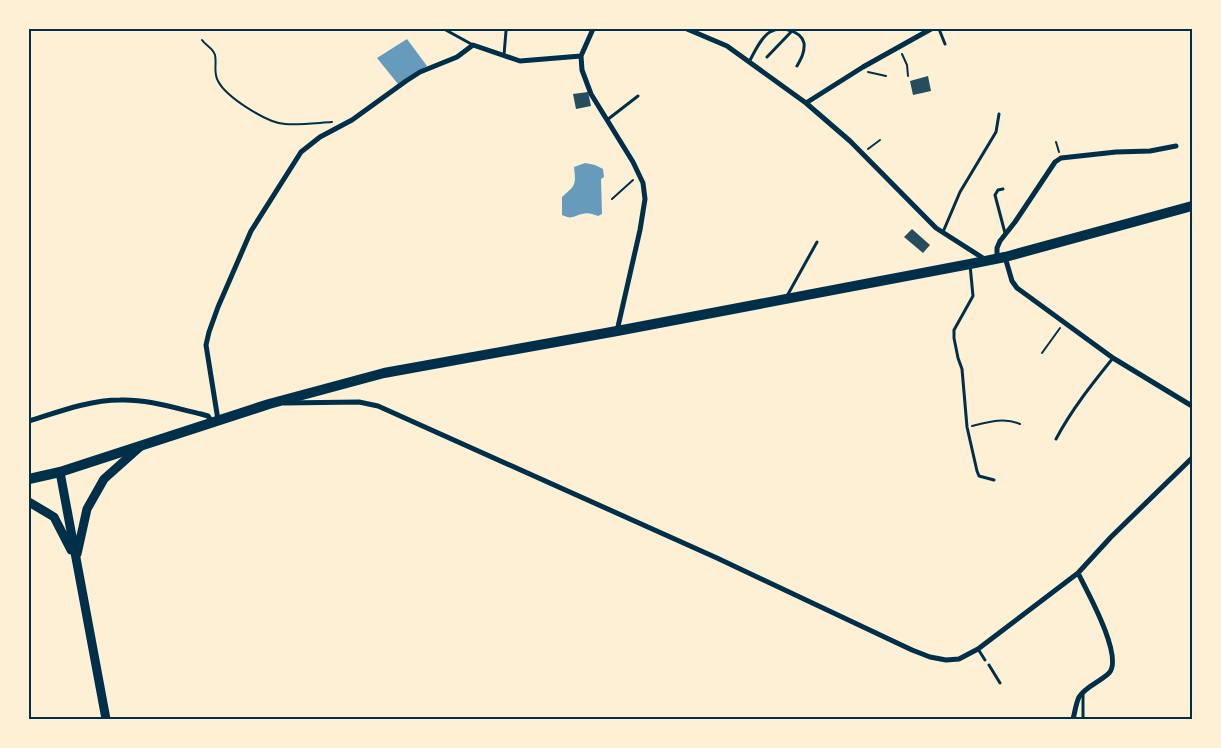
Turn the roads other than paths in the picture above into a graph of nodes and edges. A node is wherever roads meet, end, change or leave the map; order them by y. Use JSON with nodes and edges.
{"nodes":[{"id":1,"x":444,"y":29,"type":"edge"},
{"id":2,"x":593,"y":29,"type":"edge"},
{"id":3,"x":687,"y":29,"type":"edge"},
{"id":4,"x":931,"y":29,"type":"edge"},
{"id":5,"x":939,"y":29,"type":"edge"},
{"id":6,"x":506,"y":31,"type":"dead end"},
{"id":7,"x":791,"y":32,"type":"junction"},
{"id":8,"x":945,"y":44,"type":"dead end"},
{"id":9,"x":473,"y":45,"type":"junction"},
{"id":10,"x":504,"y":56,"type":"junction"},
{"id":11,"x":580,"y":56,"type":"junction"},
{"id":12,"x":767,"y":57,"type":"dead end"},
{"id":13,"x":748,"y":62,"type":"junction"},
{"id":14,"x":798,"y":66,"type":"dead end"},
{"id":15,"x":638,"y":96,"type":"dead end"},
{"id":16,"x":806,"y":103,"type":"junction"},
{"id":17,"x":999,"y":114,"type":"dead end"},
{"id":18,"x":607,"y":120,"type":"junction"},
{"id":19,"x":1176,"y":146,"type":"dead end"},
{"id":20,"x":1003,"y":189,"type":"dead end"},
{"id":21,"x":1192,"y":206,"type":"edge"},
{"id":22,"x":942,"y":233,"type":"junction"},
{"id":23,"x":1006,"y":234,"type":"junction"},
{"id":24,"x":817,"y":242,"type":"dead end"},
{"id":25,"x":996,"y":259,"type":"junction"},
{"id":26,"x":970,"y":264,"type":"junction"},
{"id":27,"x":785,"y":299,"type":"junction"},
{"id":28,"x":617,"y":331,"type":"junction"},
{"id":29,"x":1113,"y":358,"type":"junction"},
{"id":30,"x":269,"y":404,"type":"junction"},
{"id":31,"x":1192,"y":406,"type":"edge"},
{"id":32,"x":29,"y":421,"type":"edge"},
{"id":33,"x":215,"y":421,"type":"junction"},
{"id":34,"x":1056,"y":439,"type":"dead end"},
{"id":35,"x":143,"y":444,"type":"junction"},
{"id":36,"x":1192,"y":458,"type":"edge"},
{"id":37,"x":60,"y":472,"type":"junction"},
{"id":38,"x":29,"y":479,"type":"edge"},
{"id":39,"x":994,"y":480,"type":"dead end"},
{"id":40,"x":29,"y":502,"type":"edge"},
{"id":41,"x":76,"y":559,"type":"junction"},
{"id":42,"x":1078,"y":573,"type":"junction"},
{"id":43,"x":978,"y":649,"type":"junction"},
{"id":44,"x":986,"y":660,"type":"dead end"},
{"id":45,"x":989,"y":665,"type":"dead end"},
{"id":46,"x":1000,"y":683,"type":"dead end"},
{"id":47,"x":1083,"y":692,"type":"junction"},
{"id":48,"x":106,"y":719,"type":"edge"},
{"id":49,"x":1074,"y":719,"type":"edge"},
{"id":50,"x":1083,"y":719,"type":"edge"}],
"edges":[{"from":1,"to":9,"type":"lane"},
{"from":2,"to":11,"type":"street"},
{"from":3,"to":13,"type":"street"},
{"from":4,"to":16,"type":"street"},
{"from":5,"to":8,"type":"lane"},
{"from":6,"to":10,"type":"lane"},
{"from":7,"to":12,"type":"lane"},
{"from":7,"to":13,"type":"lane"},
{"from":7,"to":14,"type":"lane"},
{"from":9,"to":10,"type":"street"},
{"from":9,"to":33,"type":"street"},
{"from":10,"to":11,"type":"street"},
{"from":11,"to":18,"type":"street"},
{"from":13,"to":16,"type":"street"},
{"from":15,"to":18,"type":"lane"},
{"from":16,"to":22,"type":"street"},
{"from":17,"to":22,"type":"lane"},
{"from":18,"to":28,"type":"street"},
{"from":19,"to":23,"type":"street"},
{"from":20,"to":23,"type":"lane"},
{"from":21,"to":25,"type":"highway"},
{"from":22,"to":25,"type":"street"},
{"from":23,"to":25,"type":"street"},
{"from":24,"to":27,"type":"lane"},
{"from":25,"to":26,"type":"highway"},
{"from":25,"to":29,"type":"street"},
{"from":26,"to":27,"type":"highway"},
{"from":26,"to":39,"type":"lane"},
{"from":27,"to":28,"type":"highway"},
{"from":28,"to":30,"type":"highway"},
{"from":29,"to":31,"type":"street"},
{"from":29,"to":34,"type":"lane"},
{"from":30,"to":33,"type":"highway"},
{"from":30,"to":43,"type":"street"},
{"from":32,"to":33,"type":"street"},
{"from":33,"to":35,"type":"highway"},
{"from":35,"to":37,"type":"highway"},
{"from":35,"to":41,"type":"main road"},
{"from":36,"to":42,"type":"street"},
{"from":37,"to":38,"type":"highway"},
{"from":37,"to":41,"type":"main road"},
{"from":40,"to":41,"type":"main road"},
{"from":41,"to":48,"type":"main road"},
{"from":42,"to":43,"type":"street"},
{"from":42,"to":47,"type":"street"},
{"from":43,"to":44,"type":"lane"},
{"from":45,"to":46,"type":"lane"},
{"from":47,"to":49,"type":"street"},
{"from":47,"to":50,"type":"lane"}]}
